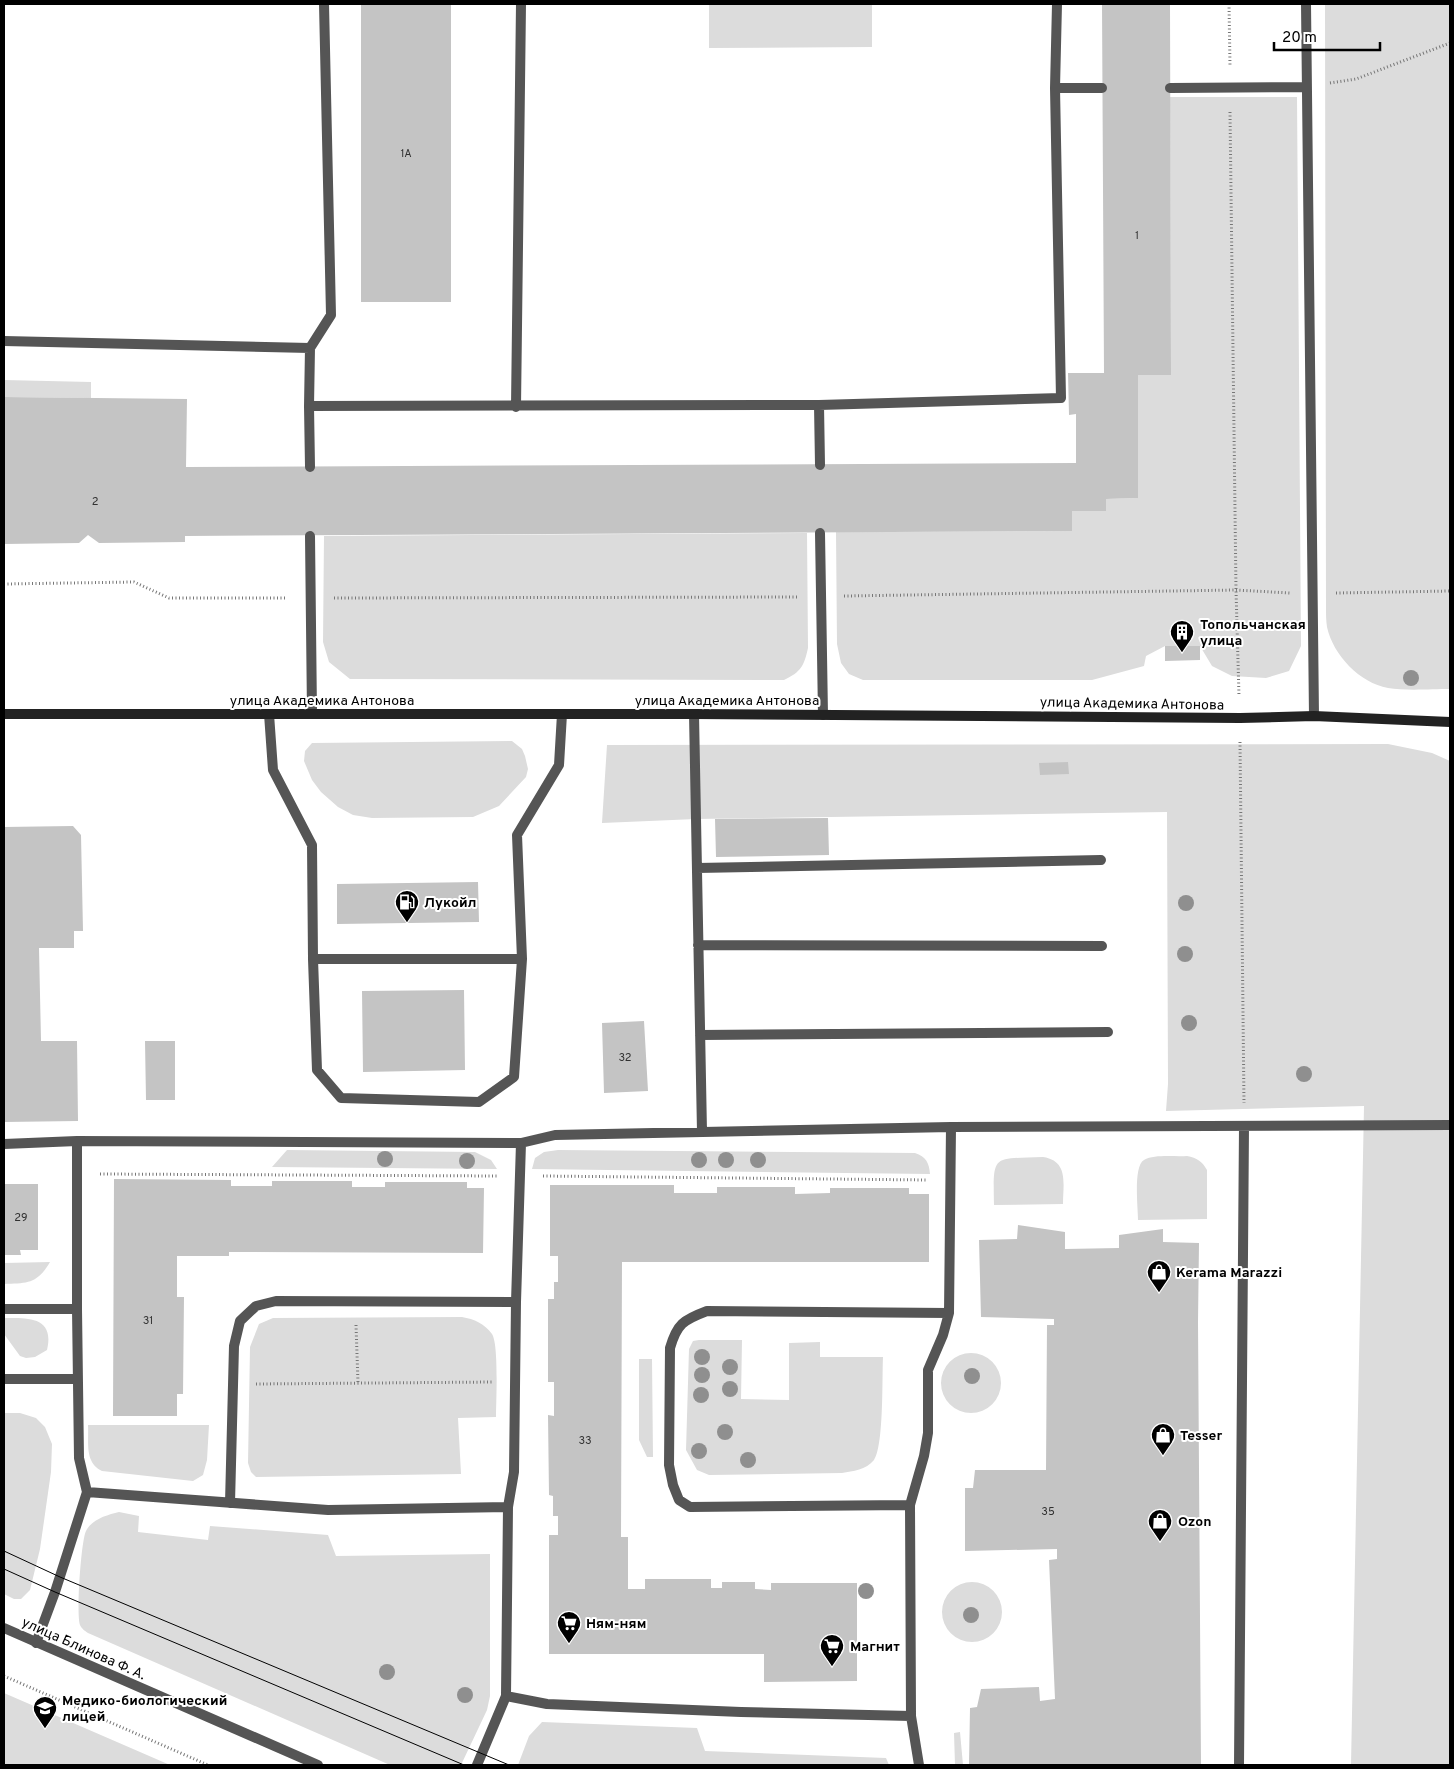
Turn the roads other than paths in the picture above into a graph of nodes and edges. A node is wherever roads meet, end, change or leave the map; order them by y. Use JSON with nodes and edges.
{"nodes":[{"id":1,"x":324,"y":4,"type":"edge"},
{"id":2,"x":521,"y":4,"type":"edge"},
{"id":3,"x":1057,"y":4,"type":"edge"},
{"id":4,"x":1306,"y":4,"type":"edge"},
{"id":5,"x":1307,"y":87,"type":"junction"},
{"id":6,"x":1055,"y":88,"type":"junction"},
{"id":7,"x":1102,"y":88,"type":"dead end"},
{"id":8,"x":1170,"y":88,"type":"dead end"},
{"id":9,"x":4,"y":341,"type":"edge"},
{"id":10,"x":310,"y":348,"type":"junction"},
{"id":11,"x":819,"y":405,"type":"junction"},
{"id":12,"x":309,"y":406,"type":"junction"},
{"id":13,"x":516,"y":407,"type":"junction"},
{"id":14,"x":820,"y":464,"type":"dead end"},
{"id":15,"x":310,"y":467,"type":"dead end"},
{"id":16,"x":820,"y":533,"type":"dead end"},
{"id":17,"x":310,"y":536,"type":"dead end"},
{"id":18,"x":4,"y":714,"type":"edge"},
{"id":19,"x":269,"y":714,"type":"junction"},
{"id":20,"x":312,"y":714,"type":"junction"},
{"id":21,"x":562,"y":714,"type":"junction"},
{"id":22,"x":694,"y":714,"type":"junction"},
{"id":23,"x":823,"y":715,"type":"junction"},
{"id":24,"x":1314,"y":716,"type":"junction"},
{"id":25,"x":1450,"y":722,"type":"edge"},
{"id":26,"x":1101,"y":860,"type":"dead end"},
{"id":27,"x":697,"y":868,"type":"junction"},
{"id":28,"x":698,"y":945,"type":"junction"},
{"id":29,"x":1102,"y":946,"type":"dead end"},
{"id":30,"x":313,"y":959,"type":"junction"},
{"id":31,"x":522,"y":959,"type":"junction"},
{"id":32,"x":1108,"y":1032,"type":"dead end"},
{"id":33,"x":700,"y":1035,"type":"junction"},
{"id":34,"x":1450,"y":1124,"type":"edge"},
{"id":35,"x":1244,"y":1126,"type":"junction"},
{"id":36,"x":951,"y":1127,"type":"junction"},
{"id":37,"x":702,"y":1132,"type":"junction"},
{"id":38,"x":77,"y":1141,"type":"junction"},
{"id":39,"x":521,"y":1143,"type":"junction"},
{"id":40,"x":4,"y":1144,"type":"edge"},
{"id":41,"x":516,"y":1302,"type":"junction"},
{"id":42,"x":4,"y":1309,"type":"edge"},
{"id":43,"x":78,"y":1309,"type":"junction"},
{"id":44,"x":949,"y":1313,"type":"junction"},
{"id":45,"x":4,"y":1379,"type":"edge"},
{"id":46,"x":78,"y":1379,"type":"junction"},
{"id":47,"x":87,"y":1492,"type":"junction"},
{"id":48,"x":230,"y":1503,"type":"junction"},
{"id":49,"x":910,"y":1505,"type":"junction"},
{"id":50,"x":508,"y":1507,"type":"junction"},
{"id":51,"x":4,"y":1628,"type":"edge"},
{"id":52,"x":36,"y":1643,"type":"junction"},
{"id":53,"x":506,"y":1696,"type":"junction"},
{"id":54,"x":911,"y":1716,"type":"junction"},
{"id":55,"x":318,"y":1765,"type":"edge"},
{"id":56,"x":477,"y":1765,"type":"edge"},
{"id":57,"x":919,"y":1765,"type":"edge"},
{"id":58,"x":1239,"y":1765,"type":"edge"}],
"edges":[{"from":1,"to":10,"type":"street"},
{"from":2,"to":13,"type":"street"},
{"from":3,"to":6,"type":"street"},
{"from":4,"to":5,"type":"street"},
{"from":5,"to":8,"type":"street"},
{"from":5,"to":24,"type":"street"},
{"from":6,"to":7,"type":"street"},
{"from":6,"to":11,"type":"street"},
{"from":9,"to":10,"type":"street"},
{"from":10,"to":12,"type":"street"},
{"from":11,"to":13,"type":"street"},
{"from":11,"to":14,"type":"street"},
{"from":12,"to":13,"type":"street"},
{"from":12,"to":15,"type":"street"},
{"from":16,"to":23,"type":"street"},
{"from":17,"to":20,"type":"street"},
{"from":18,"to":19,"type":"main road","name":"улица Академика Антонова"},
{"from":19,"to":20,"type":"main road","name":"улица Академика Антонова"},
{"from":19,"to":30,"type":"street"},
{"from":20,"to":21,"type":"main road","name":"улица Академика Антонова"},
{"from":21,"to":22,"type":"main road","name":"улица Академика Антонова"},
{"from":21,"to":31,"type":"street"},
{"from":22,"to":23,"type":"main road","name":"улица Академика Антонова"},
{"from":22,"to":27,"type":"street"},
{"from":23,"to":24,"type":"main road","name":"улица Академика Антонова"},
{"from":24,"to":25,"type":"main road","name":"улица Академика Антонова"},
{"from":26,"to":27,"type":"street"},
{"from":27,"to":28,"type":"street"},
{"from":28,"to":29,"type":"street"},
{"from":28,"to":33,"type":"street"},
{"from":30,"to":31,"type":"street"},
{"from":30,"to":31,"type":"street"},
{"from":32,"to":33,"type":"street"},
{"from":33,"to":37,"type":"street"},
{"from":34,"to":35,"type":"street"},
{"from":35,"to":36,"type":"street"},
{"from":35,"to":58,"type":"street"},
{"from":36,"to":37,"type":"street"},
{"from":36,"to":44,"type":"street"},
{"from":37,"to":39,"type":"street"},
{"from":38,"to":39,"type":"street"},
{"from":38,"to":40,"type":"street"},
{"from":38,"to":43,"type":"street"},
{"from":39,"to":41,"type":"street"},
{"from":41,"to":48,"type":"street"},
{"from":41,"to":50,"type":"street"},
{"from":42,"to":43,"type":"street"},
{"from":43,"to":46,"type":"street"},
{"from":44,"to":49,"type":"street"},
{"from":44,"to":49,"type":"street"},
{"from":45,"to":46,"type":"street"},
{"from":46,"to":47,"type":"street"},
{"from":47,"to":48,"type":"street"},
{"from":47,"to":52,"type":"street"},
{"from":48,"to":50,"type":"street"},
{"from":49,"to":54,"type":"street"},
{"from":50,"to":53,"type":"street"},
{"from":51,"to":52,"type":"street","name":"улица Блинова Ф. А."},
{"from":52,"to":55,"type":"street","name":"улица Блинова Ф. А."},
{"from":53,"to":54,"type":"street"},
{"from":53,"to":56,"type":"street"},
{"from":54,"to":57,"type":"street"}]}
